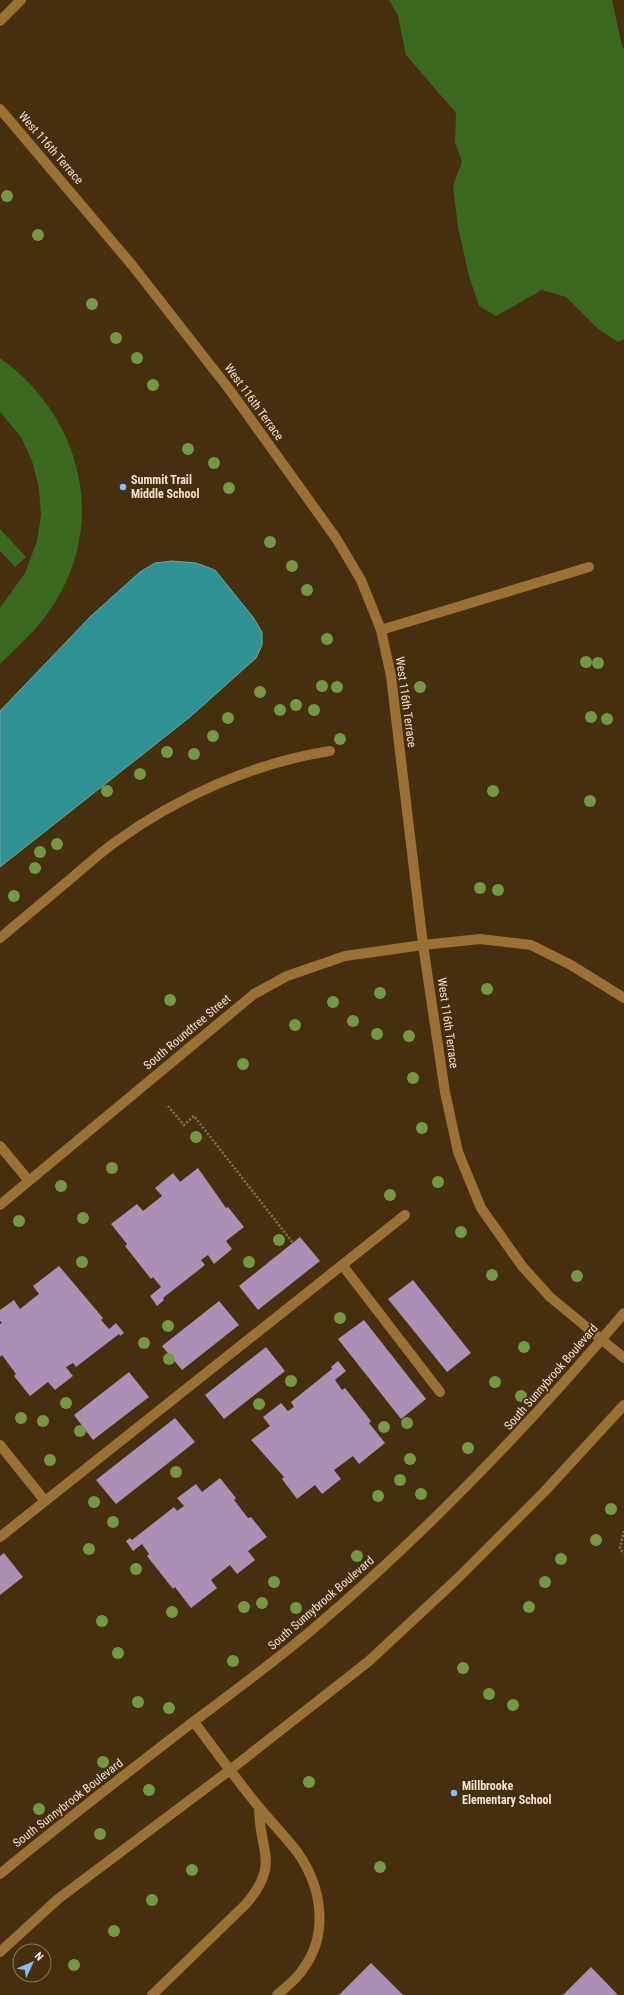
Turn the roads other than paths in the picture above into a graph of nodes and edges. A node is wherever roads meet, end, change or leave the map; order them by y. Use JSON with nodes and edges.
{"nodes":[{"id":1,"x":21,"y":0,"type":"edge"},
{"id":2,"x":0,"y":21,"type":"edge"},
{"id":3,"x":0,"y":109,"type":"edge"},
{"id":4,"x":589,"y":567,"type":"dead end"},
{"id":5,"x":381,"y":630,"type":"junction"},
{"id":6,"x":330,"y":751,"type":"dead end"},
{"id":7,"x":0,"y":938,"type":"edge"},
{"id":8,"x":423,"y":945,"type":"junction"},
{"id":9,"x":624,"y":998,"type":"edge"},
{"id":10,"x":0,"y":1146,"type":"edge"},
{"id":11,"x":29,"y":1181,"type":"junction"},
{"id":12,"x":0,"y":1205,"type":"edge"},
{"id":13,"x":406,"y":1215,"type":"dead end"},
{"id":14,"x":342,"y":1266,"type":"junction"},
{"id":15,"x":624,"y":1313,"type":"edge"},
{"id":16,"x":601,"y":1340,"type":"junction"},
{"id":17,"x":624,"y":1358,"type":"edge"},
{"id":18,"x":440,"y":1392,"type":"dead end"},
{"id":19,"x":624,"y":1405,"type":"edge"},
{"id":20,"x":0,"y":1445,"type":"edge"},
{"id":21,"x":45,"y":1501,"type":"junction"},
{"id":22,"x":0,"y":1537,"type":"edge"},
{"id":23,"x":194,"y":1722,"type":"junction"},
{"id":24,"x":230,"y":1770,"type":"junction"},
{"id":25,"x":259,"y":1807,"type":"junction"},
{"id":26,"x":0,"y":1874,"type":"edge"},
{"id":27,"x":0,"y":1952,"type":"edge"},
{"id":28,"x":152,"y":1995,"type":"edge"},
{"id":29,"x":277,"y":1995,"type":"edge"}],
"edges":[{"from":1,"to":2,"type":"street"},
{"from":3,"to":5,"type":"street","name":"West 116th Terrace"},
{"from":4,"to":5,"type":"street"},
{"from":5,"to":8,"type":"street","name":"West 116th Terrace"},
{"from":6,"to":7,"type":"street"},
{"from":8,"to":9,"type":"street","name":"South Roundtree Street"},
{"from":8,"to":11,"type":"street","name":"South Roundtree Street"},
{"from":8,"to":16,"type":"street","name":"West 116th Terrace"},
{"from":10,"to":11,"type":"street"},
{"from":11,"to":12,"type":"street","name":"South Roundtree Street"},
{"from":13,"to":14,"type":"street"},
{"from":14,"to":18,"type":"street"},
{"from":14,"to":21,"type":"street"},
{"from":15,"to":16,"type":"street","name":"South Sunnybrook Boulevard"},
{"from":16,"to":17,"type":"street","name":"West 116th Terrace"},
{"from":16,"to":23,"type":"street","name":"South Sunnybrook Boulevard"},
{"from":19,"to":24,"type":"street"},
{"from":20,"to":21,"type":"street"},
{"from":21,"to":22,"type":"street"},
{"from":23,"to":24,"type":"street"},
{"from":23,"to":26,"type":"street","name":"South Sunnybrook Boulevard"},
{"from":24,"to":25,"type":"street"},
{"from":24,"to":27,"type":"street"},
{"from":25,"to":28,"type":"street"},
{"from":25,"to":29,"type":"street"}]}
